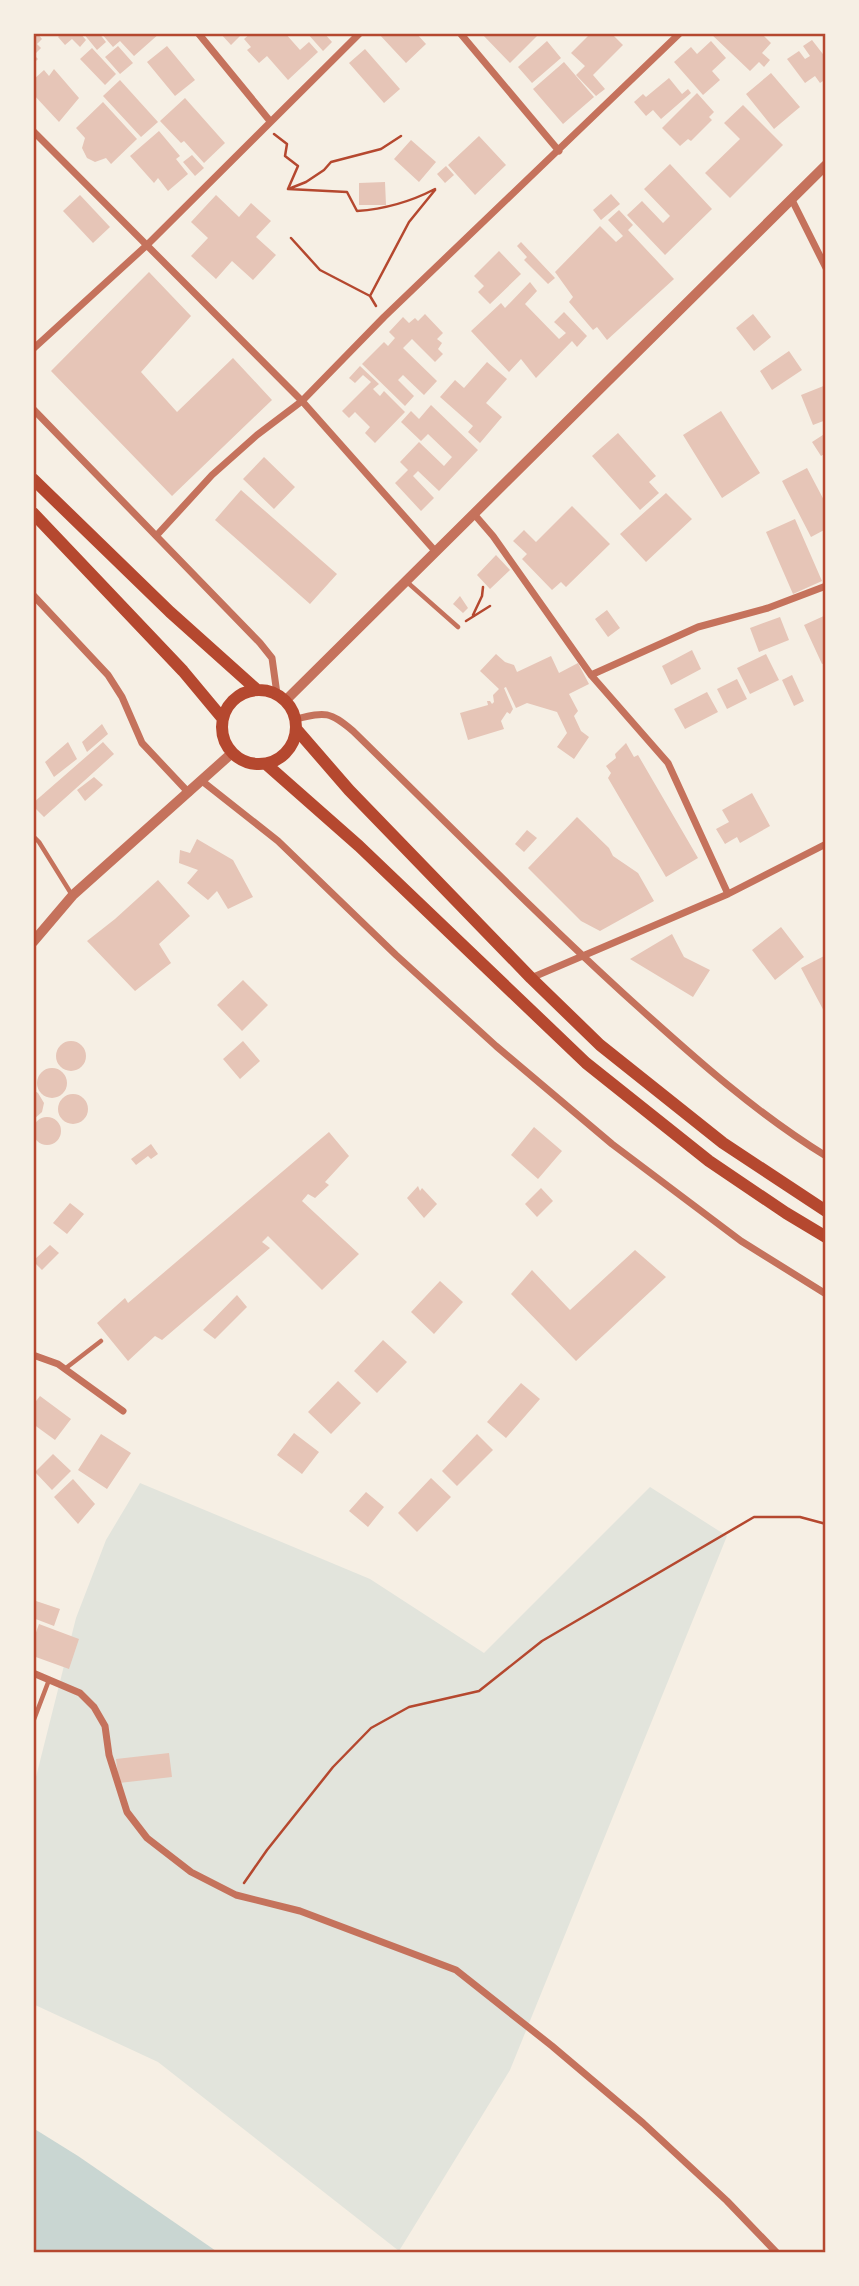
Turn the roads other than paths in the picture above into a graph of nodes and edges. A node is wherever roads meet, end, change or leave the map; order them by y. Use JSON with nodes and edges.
{"nodes":[{"id":1,"x":198,"y":33,"type":"edge"},
{"id":2,"x":360,"y":33,"type":"edge"},
{"id":3,"x":460,"y":33,"type":"edge"},
{"id":4,"x":680,"y":33,"type":"edge"},
{"id":5,"x":267,"y":124,"type":"junction"},
{"id":6,"x":33,"y":131,"type":"edge"},
{"id":7,"x":559,"y":151,"type":"junction"},
{"id":8,"x":826,"y":165,"type":"edge"},
{"id":9,"x":792,"y":200,"type":"junction"},
{"id":10,"x":148,"y":245,"type":"junction"},
{"id":11,"x":826,"y":268,"type":"edge"},
{"id":12,"x":33,"y":349,"type":"edge"},
{"id":13,"x":302,"y":401,"type":"junction"},
{"id":14,"x":33,"y":409,"type":"edge"},
{"id":15,"x":33,"y":479,"type":"edge"},
{"id":16,"x":33,"y":513,"type":"edge"},
{"id":17,"x":474,"y":514,"type":"junction"},
{"id":18,"x":157,"y":535,"type":"junction"},
{"id":19,"x":436,"y":552,"type":"junction"},
{"id":20,"x":406,"y":581,"type":"junction"},
{"id":21,"x":826,"y":586,"type":"edge"},
{"id":22,"x":33,"y":595,"type":"edge"},
{"id":23,"x":458,"y":627,"type":"road end"},
{"id":24,"x":591,"y":675,"type":"junction"},
{"id":25,"x":256,"y":689,"type":"junction"},
{"id":26,"x":282,"y":697,"type":"junction"},
{"id":27,"x":223,"y":719,"type":"junction"},
{"id":28,"x":296,"y":724,"type":"junction"},
{"id":29,"x":232,"y":753,"type":"junction"},
{"id":30,"x":266,"y":764,"type":"junction"},
{"id":31,"x":202,"y":781,"type":"junction"},
{"id":32,"x":189,"y":793,"type":"junction"},
{"id":33,"x":33,"y":836,"type":"edge"},
{"id":34,"x":826,"y":844,"type":"edge"},
{"id":35,"x":728,"y":894,"type":"junction"},
{"id":36,"x":73,"y":895,"type":"junction"},
{"id":37,"x":33,"y":942,"type":"edge"},
{"id":38,"x":583,"y":957,"type":"junction"},
{"id":39,"x":531,"y":978,"type":"junction"},
{"id":40,"x":826,"y":1156,"type":"edge"},
{"id":41,"x":826,"y":1211,"type":"edge"},
{"id":42,"x":826,"y":1237,"type":"edge"},
{"id":43,"x":826,"y":1294,"type":"edge"},
{"id":44,"x":101,"y":1341,"type":"dead end"},
{"id":45,"x":33,"y":1355,"type":"edge"},
{"id":46,"x":65,"y":1369,"type":"junction"},
{"id":47,"x":123,"y":1411,"type":"dead end"},
{"id":48,"x":33,"y":1674,"type":"edge"},
{"id":49,"x":49,"y":1680,"type":"junction"},
{"id":50,"x":33,"y":1722,"type":"edge"},
{"id":51,"x":777,"y":2253,"type":"edge"}],
"edges":[{"from":1,"to":5,"type":"street"},
{"from":2,"to":5,"type":"street"},
{"from":3,"to":7,"type":"street"},
{"from":4,"to":7,"type":"street"},
{"from":5,"to":10,"type":"street"},
{"from":6,"to":10,"type":"street"},
{"from":7,"to":13,"type":"street"},
{"from":8,"to":9,"type":"street"},
{"from":9,"to":11,"type":"street"},
{"from":9,"to":17,"type":"street"},
{"from":10,"to":12,"type":"street"},
{"from":10,"to":13,"type":"street"},
{"from":13,"to":18,"type":"street"},
{"from":13,"to":19,"type":"street"},
{"from":14,"to":18,"type":"street"},
{"from":15,"to":25,"type":"main road"},
{"from":16,"to":27,"type":"main road"},
{"from":17,"to":19,"type":"street"},
{"from":17,"to":24,"type":"street"},
{"from":18,"to":26,"type":"street"},
{"from":19,"to":20,"type":"street"},
{"from":20,"to":23,"type":"lane"},
{"from":20,"to":26,"type":"street"},
{"from":21,"to":24,"type":"street"},
{"from":22,"to":32,"type":"street"},
{"from":24,"to":35,"type":"street"},
{"from":25,"to":26,"type":"main road"},
{"from":25,"to":27,"type":"main road"},
{"from":26,"to":28,"type":"main road"},
{"from":27,"to":29,"type":"main road"},
{"from":28,"to":30,"type":"main road"},
{"from":28,"to":38,"type":"street"},
{"from":28,"to":39,"type":"main road"},
{"from":29,"to":30,"type":"main road"},
{"from":29,"to":31,"type":"street"},
{"from":30,"to":42,"type":"main road"},
{"from":31,"to":32,"type":"street"},
{"from":31,"to":43,"type":"street"},
{"from":32,"to":36,"type":"street"},
{"from":33,"to":36,"type":"lane"},
{"from":34,"to":35,"type":"street"},
{"from":35,"to":38,"type":"street"},
{"from":36,"to":37,"type":"street"},
{"from":38,"to":39,"type":"street"},
{"from":38,"to":40,"type":"street"},
{"from":39,"to":41,"type":"main road"},
{"from":44,"to":46,"type":"lane"},
{"from":45,"to":46,"type":"street"},
{"from":46,"to":47,"type":"street"},
{"from":48,"to":49,"type":"street"},
{"from":49,"to":50,"type":"lane"},
{"from":49,"to":51,"type":"street"}]}
